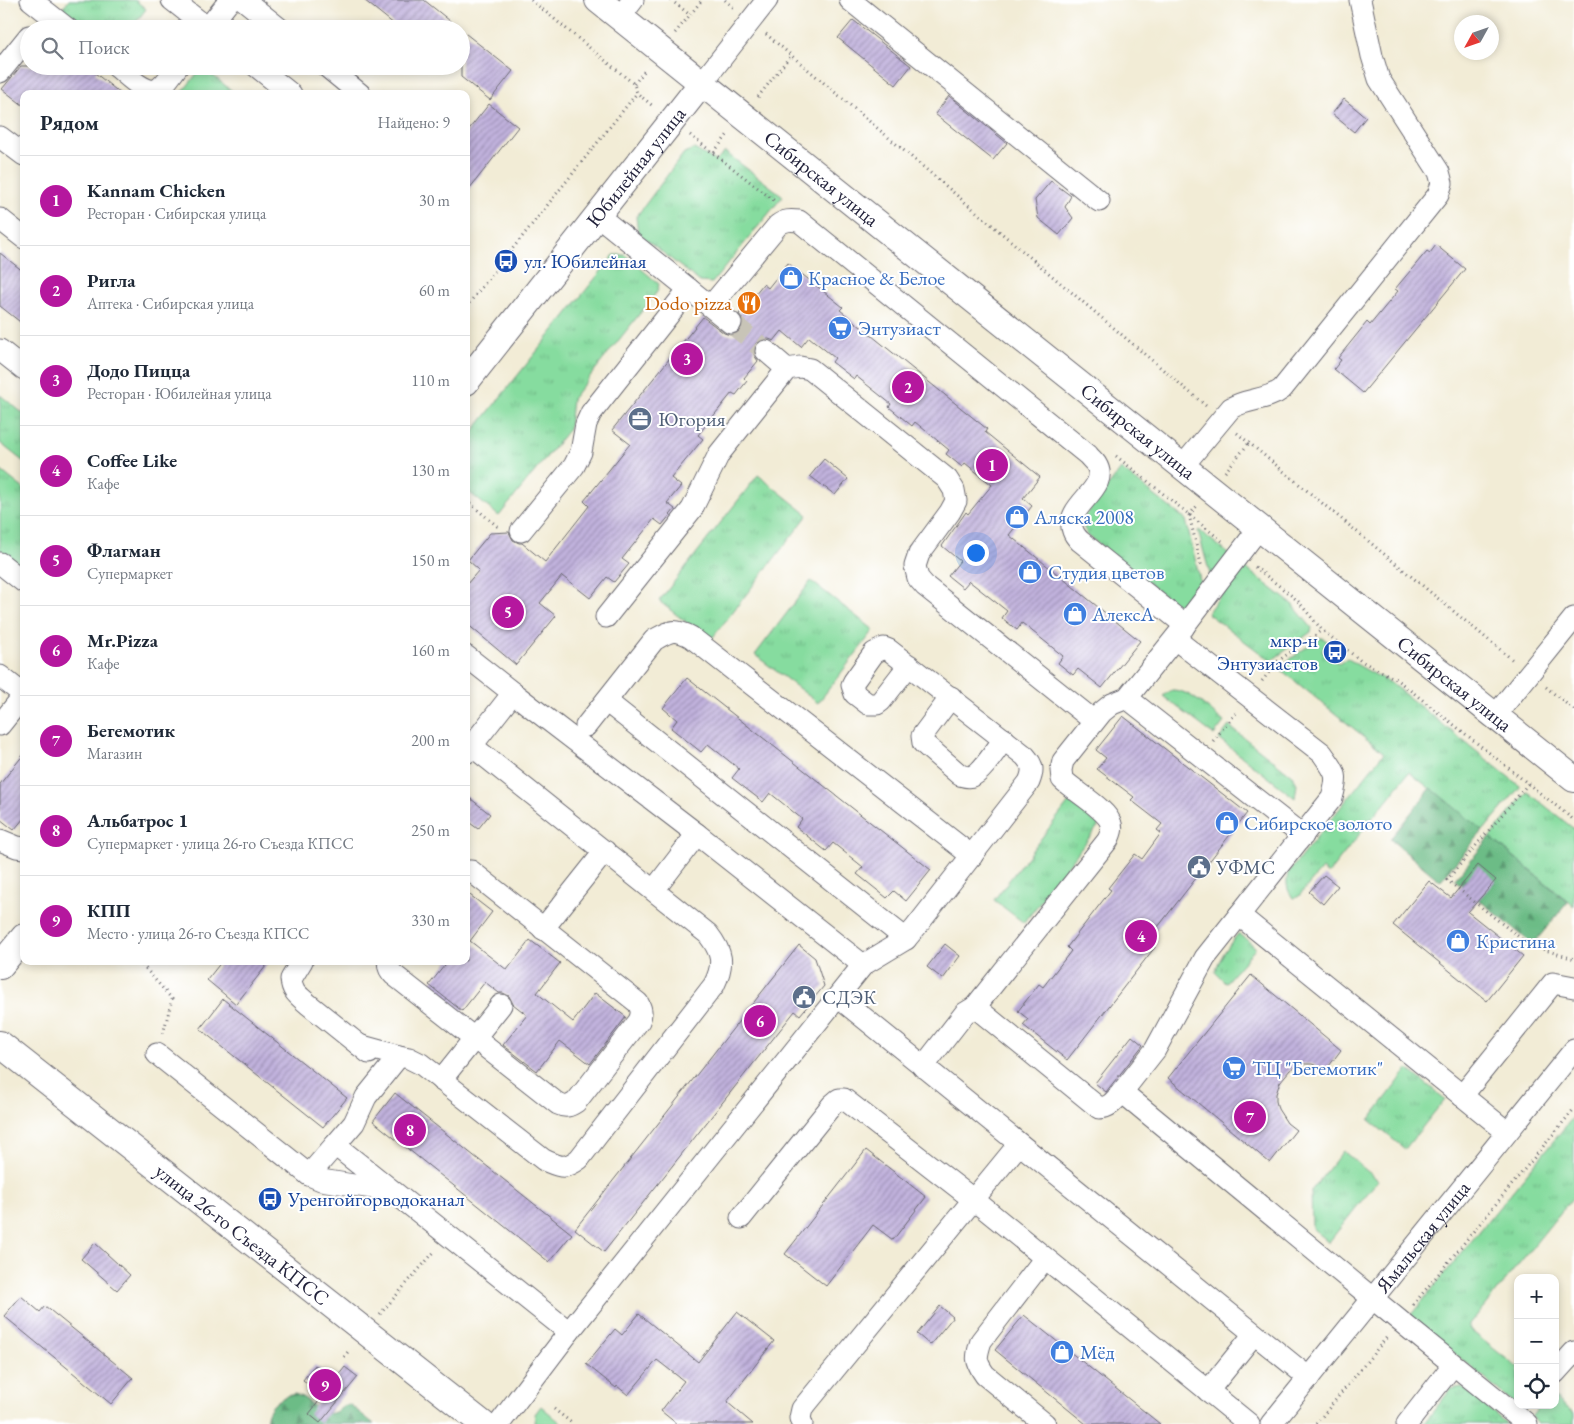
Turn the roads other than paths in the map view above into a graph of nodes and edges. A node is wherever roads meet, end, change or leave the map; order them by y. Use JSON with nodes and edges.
{"nodes":[{"id":1,"x":31,"y":0,"type":"edge"},
{"id":2,"x":172,"y":0,"type":"edge"},
{"id":3,"x":230,"y":0,"type":"edge"},
{"id":4,"x":244,"y":0,"type":"edge"},
{"id":5,"x":598,"y":0,"type":"edge"},
{"id":6,"x":767,"y":0,"type":"edge"},
{"id":7,"x":850,"y":0,"type":"edge"},
{"id":8,"x":1360,"y":0,"type":"edge"},
{"id":9,"x":626,"y":9,"type":"edge"},
{"id":10,"x":41,"y":20,"type":"edge"},
{"id":11,"x":197,"y":20,"type":"edge"},
{"id":12,"x":215,"y":20,"type":"edge"},
{"id":13,"x":269,"y":20,"type":"edge"},
{"id":14,"x":20,"y":47,"type":"edge"},
{"id":15,"x":0,"y":72,"type":"edge"},
{"id":16,"x":127,"y":75,"type":"edge"},
{"id":17,"x":170,"y":75,"type":"edge"},
{"id":18,"x":267,"y":75,"type":"edge"},
{"id":19,"x":337,"y":75,"type":"edge"},
{"id":20,"x":702,"y":83,"type":"junction"},
{"id":21,"x":150,"y":90,"type":"edge"},
{"id":22,"x":156,"y":90,"type":"edge"},
{"id":23,"x":286,"y":90,"type":"edge"},
{"id":24,"x":355,"y":90,"type":"edge"},
{"id":25,"x":0,"y":137,"type":"edge"},
{"id":26,"x":20,"y":152,"type":"edge"},
{"id":27,"x":1099,"y":200,"type":"dead end"},
{"id":28,"x":597,"y":215,"type":"junction"},
{"id":29,"x":0,"y":218,"type":"edge"},
{"id":30,"x":20,"y":235,"type":"edge"},
{"id":31,"x":690,"y":289,"type":"junction"},
{"id":32,"x":711,"y":306,"type":"junction"},
{"id":33,"x":731,"y":323,"type":"tunnel mouth"},
{"id":34,"x":0,"y":350,"type":"edge"},
{"id":35,"x":766,"y":351,"type":"tunnel mouth"},
{"id":36,"x":20,"y":366,"type":"edge"},
{"id":37,"x":787,"y":369,"type":"junction"},
{"id":38,"x":470,"y":377,"type":"edge"},
{"id":39,"x":1182,"y":467,"type":"junction"},
{"id":40,"x":1259,"y":528,"type":"junction"},
{"id":41,"x":521,"y":531,"type":"road end"},
{"id":42,"x":0,"y":563,"type":"edge"},
{"id":43,"x":20,"y":579,"type":"edge"},
{"id":44,"x":606,"y":617,"type":"dead end"},
{"id":45,"x":1574,"y":618,"type":"edge"},
{"id":46,"x":1180,"y":632,"type":"junction"},
{"id":47,"x":470,"y":659,"type":"edge"},
{"id":48,"x":909,"y":665,"type":"dead end"},
{"id":49,"x":0,"y":676,"type":"edge"},
{"id":50,"x":20,"y":692,"type":"edge"},
{"id":51,"x":512,"y":693,"type":"junction"},
{"id":52,"x":950,"y":697,"type":"junction"},
{"id":53,"x":1127,"y":698,"type":"junction"},
{"id":54,"x":20,"y":700,"type":"edge"},
{"id":55,"x":606,"y":701,"type":"junction"},
{"id":56,"x":1495,"y":716,"type":"junction"},
{"id":57,"x":1094,"y":721,"type":"junction"},
{"id":58,"x":0,"y":725,"type":"edge"},
{"id":59,"x":586,"y":726,"type":"dead end"},
{"id":60,"x":1004,"y":739,"type":"junction"},
{"id":61,"x":470,"y":749,"type":"edge"},
{"id":62,"x":470,"y":751,"type":"edge"},
{"id":63,"x":1574,"y":779,"type":"edge"},
{"id":64,"x":697,"y":834,"type":"junction"},
{"id":65,"x":1303,"y":836,"type":"junction"},
{"id":66,"x":605,"y":851,"type":"junction"},
{"id":67,"x":972,"y":856,"type":"junction"},
{"id":68,"x":470,"y":871,"type":"edge"},
{"id":69,"x":654,"y":890,"type":"junction"},
{"id":70,"x":1239,"y":915,"type":"junction"},
{"id":71,"x":543,"y":929,"type":"junction"},
{"id":72,"x":906,"y":939,"type":"junction"},
{"id":73,"x":20,"y":942,"type":"edge"},
{"id":74,"x":300,"y":965,"type":"edge"},
{"id":75,"x":388,"y":965,"type":"edge"},
{"id":76,"x":0,"y":966,"type":"edge"},
{"id":77,"x":863,"y":966,"type":"junction"},
{"id":78,"x":1574,"y":987,"type":"edge"},
{"id":79,"x":838,"y":997,"type":"junction"},
{"id":80,"x":500,"y":1005,"type":"dead end"},
{"id":81,"x":975,"y":1007,"type":"junction"},
{"id":82,"x":474,"y":1038,"type":"junction"},
{"id":83,"x":0,"y":1044,"type":"edge"},
{"id":84,"x":1574,"y":1050,"type":"edge"},
{"id":85,"x":157,"y":1054,"type":"road end"},
{"id":86,"x":394,"y":1062,"type":"junction"},
{"id":87,"x":923,"y":1066,"type":"junction"},
{"id":88,"x":441,"y":1080,"type":"junction"},
{"id":89,"x":1122,"y":1092,"type":"junction"},
{"id":90,"x":1462,"y":1096,"type":"junction"},
{"id":91,"x":1507,"y":1132,"type":"junction"},
{"id":92,"x":1019,"y":1144,"type":"junction"},
{"id":93,"x":335,"y":1145,"type":"junction"},
{"id":94,"x":309,"y":1175,"type":"junction"},
{"id":95,"x":393,"y":1191,"type":"junction"},
{"id":96,"x":974,"y":1200,"type":"junction"},
{"id":97,"x":741,"y":1218,"type":"dead end"},
{"id":98,"x":1046,"y":1258,"type":"junction"},
{"id":99,"x":1373,"y":1299,"type":"junction"},
{"id":100,"x":569,"y":1332,"type":"junction"},
{"id":101,"x":1254,"y":1334,"type":"junction"},
{"id":102,"x":1574,"y":1352,"type":"edge"},
{"id":103,"x":1453,"y":1365,"type":"junction"},
{"id":104,"x":1559,"y":1369,"type":"edge"},
{"id":105,"x":1309,"y":1378,"type":"junction"},
{"id":106,"x":1208,"y":1391,"type":"junction"},
{"id":107,"x":1525,"y":1416,"type":"edge"},
{"id":108,"x":482,"y":1424,"type":"edge"},
{"id":109,"x":499,"y":1424,"type":"edge"},
{"id":110,"x":802,"y":1424,"type":"edge"},
{"id":111,"x":1045,"y":1424,"type":"edge"},
{"id":112,"x":1249,"y":1424,"type":"edge"},
{"id":113,"x":1271,"y":1424,"type":"edge"},
{"id":114,"x":1407,"y":1424,"type":"edge"}],
"edges":[{"from":1,"to":10,"type":"street"},
{"from":2,"to":11,"type":"street"},
{"from":3,"to":12,"type":"street"},
{"from":4,"to":13,"type":"street"},
{"from":5,"to":9,"type":"main road","name":"Сибирская улица"},
{"from":6,"to":20,"type":"street","name":"Юбилейная улица"},
{"from":7,"to":27,"type":"street"},
{"from":8,"to":39,"type":"street"},
{"from":9,"to":20,"type":"main road","name":"Сибирская улица"},
{"from":14,"to":15,"type":"street"},
{"from":16,"to":21,"type":"street"},
{"from":17,"to":22,"type":"street"},
{"from":18,"to":23,"type":"street"},
{"from":19,"to":24,"type":"street"},
{"from":20,"to":28,"type":"main road","name":"Юбилейная улица"},
{"from":20,"to":39,"type":"main road","name":"Сибирская улица"},
{"from":25,"to":26,"type":"street"},
{"from":28,"to":31,"type":"street"},
{"from":28,"to":38,"type":"main road","name":"Юбилейная улица"},
{"from":29,"to":30,"type":"street"},
{"from":31,"to":32,"type":"street"},
{"from":31,"to":41,"type":"street"},
{"from":32,"to":33,"type":"street"},
{"from":32,"to":46,"type":"street"},
{"from":34,"to":36,"type":"street"},
{"from":35,"to":37,"type":"street"},
{"from":37,"to":44,"type":"street"},
{"from":37,"to":57,"type":"street"},
{"from":39,"to":40,"type":"main road","name":"Сибирская улица"},
{"from":40,"to":46,"type":"street"},
{"from":40,"to":56,"type":"main road","name":"Сибирская улица"},
{"from":42,"to":43,"type":"street"},
{"from":45,"to":56,"type":"street"},
{"from":46,"to":53,"type":"street"},
{"from":46,"to":65,"type":"street"},
{"from":47,"to":51,"type":"street"},
{"from":48,"to":52,"type":"street"},
{"from":49,"to":50,"type":"street"},
{"from":51,"to":61,"type":"street"},
{"from":51,"to":64,"type":"street"},
{"from":52,"to":60,"type":"street"},
{"from":52,"to":60,"type":"street"},
{"from":53,"to":57,"type":"street"},
{"from":53,"to":65,"type":"street"},
{"from":54,"to":58,"type":"street"},
{"from":55,"to":59,"type":"street"},
{"from":55,"to":67,"type":"street"},
{"from":55,"to":72,"type":"street"},
{"from":56,"to":63,"type":"main road","name":"Сибирская улица"},
{"from":57,"to":81,"type":"street"},
{"from":60,"to":67,"type":"street"},
{"from":62,"to":66,"type":"street"},
{"from":64,"to":69,"type":"street"},
{"from":64,"to":77,"type":"street"},
{"from":65,"to":70,"type":"street"},
{"from":66,"to":69,"type":"street"},
{"from":66,"to":71,"type":"street"},
{"from":67,"to":72,"type":"street"},
{"from":68,"to":71,"type":"street"},
{"from":69,"to":88,"type":"street"},
{"from":70,"to":89,"type":"street"},
{"from":70,"to":90,"type":"street"},
{"from":71,"to":82,"type":"street"},
{"from":72,"to":77,"type":"street"},
{"from":73,"to":76,"type":"main road"},
{"from":74,"to":86,"type":"street"},
{"from":75,"to":82,"type":"street"},
{"from":77,"to":79,"type":"street"},
{"from":78,"to":90,"type":"street"},
{"from":79,"to":87,"type":"street"},
{"from":79,"to":100,"type":"street"},
{"from":80,"to":82,"type":"street"},
{"from":81,"to":87,"type":"street"},
{"from":81,"to":89,"type":"street"},
{"from":82,"to":88,"type":"street"},
{"from":83,"to":108,"type":"main road","name":"улица 26-го Съезда КПСС"},
{"from":84,"to":91,"type":"street","name":"Ямальская улица"},
{"from":85,"to":94,"type":"street"},
{"from":86,"to":88,"type":"street"},
{"from":86,"to":93,"type":"street"},
{"from":87,"to":92,"type":"street"},
{"from":89,"to":99,"type":"street"},
{"from":90,"to":91,"type":"street"},
{"from":91,"to":99,"type":"street","name":"Ямальская улица"},
{"from":92,"to":96,"type":"street"},
{"from":92,"to":101,"type":"street"},
{"from":93,"to":94,"type":"street"},
{"from":93,"to":95,"type":"street"},
{"from":94,"to":95,"type":"street"},
{"from":95,"to":100,"type":"street"},
{"from":96,"to":97,"type":"street"},
{"from":96,"to":98,"type":"street"},
{"from":96,"to":110,"type":"street"},
{"from":98,"to":106,"type":"street"},
{"from":98,"to":111,"type":"street"},
{"from":99,"to":103,"type":"street"},
{"from":99,"to":105,"type":"street","name":"Ямальская улица"},
{"from":100,"to":109,"type":"street"},
{"from":101,"to":105,"type":"street"},
{"from":101,"to":106,"type":"street"},
{"from":102,"to":104,"type":"street"},
{"from":103,"to":107,"type":"street"},
{"from":103,"to":114,"type":"street"},
{"from":105,"to":113,"type":"street","name":"Ямальская улица"},
{"from":106,"to":112,"type":"street"}]}
